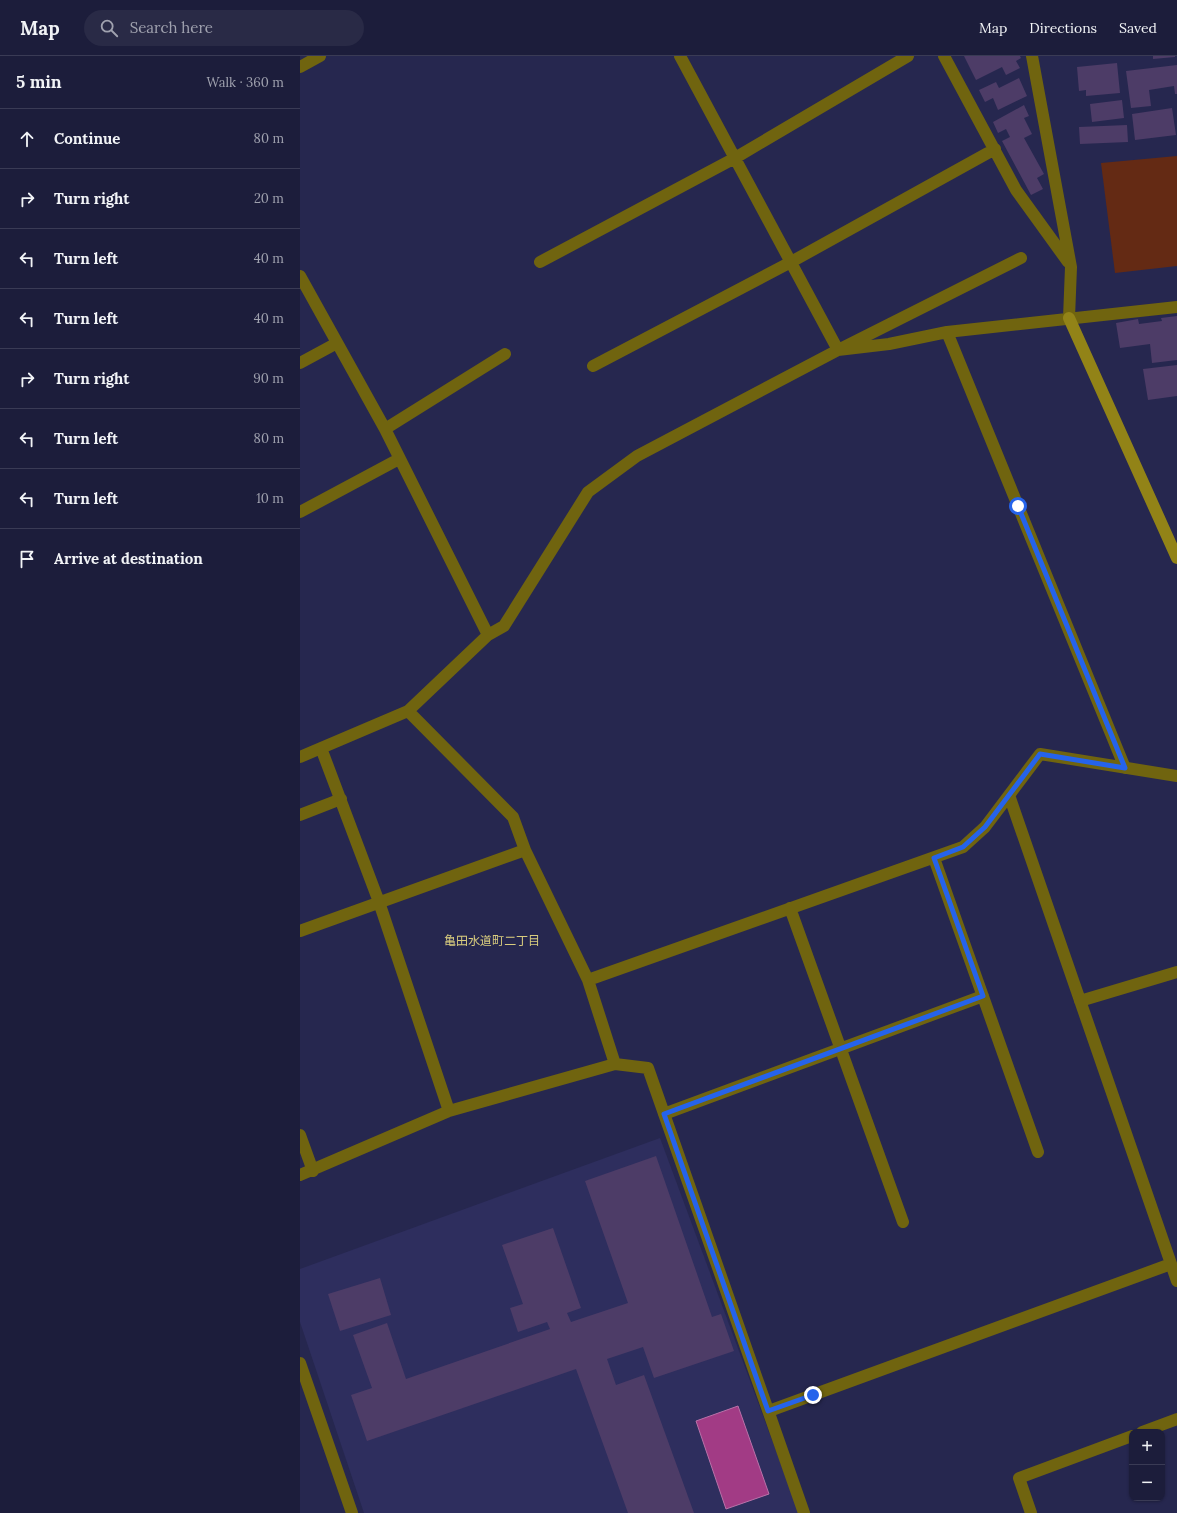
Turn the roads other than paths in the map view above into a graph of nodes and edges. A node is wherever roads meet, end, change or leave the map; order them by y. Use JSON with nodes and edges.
{"nodes":[{"id":1,"x":320,"y":56,"type":"edge"},
{"id":2,"x":680,"y":56,"type":"edge"},
{"id":3,"x":908,"y":56,"type":"edge"},
{"id":4,"x":944,"y":56,"type":"edge"},
{"id":5,"x":1032,"y":56,"type":"edge"},
{"id":6,"x":300,"y":67,"type":"edge"},
{"id":7,"x":994,"y":149,"type":"junction"},
{"id":8,"x":735,"y":158,"type":"junction"},
{"id":9,"x":1021,"y":258,"type":"dead end"},
{"id":10,"x":540,"y":262,"type":"dead end"},
{"id":11,"x":791,"y":262,"type":"junction"},
{"id":12,"x":1071,"y":267,"type":"junction"},
{"id":13,"x":300,"y":276,"type":"edge"},
{"id":14,"x":1177,"y":307,"type":"edge"},
{"id":15,"x":1069,"y":318,"type":"junction"},
{"id":16,"x":947,"y":332,"type":"junction"},
{"id":17,"x":337,"y":343,"type":"junction"},
{"id":18,"x":838,"y":350,"type":"junction"},
{"id":19,"x":505,"y":354,"type":"dead end"},
{"id":20,"x":300,"y":363,"type":"edge"},
{"id":21,"x":593,"y":366,"type":"dead end"},
{"id":22,"x":385,"y":429,"type":"junction"},
{"id":23,"x":399,"y":459,"type":"junction"},
{"id":24,"x":300,"y":512,"type":"edge"},
{"id":25,"x":1177,"y":558,"type":"edge"},
{"id":26,"x":488,"y":635,"type":"junction"},
{"id":27,"x":408,"y":711,"type":"junction"},
{"id":28,"x":321,"y":748,"type":"junction"},
{"id":29,"x":300,"y":757,"type":"edge"},
{"id":30,"x":1125,"y":768,"type":"junction"},
{"id":31,"x":1177,"y":776,"type":"edge"},
{"id":32,"x":1009,"y":795,"type":"junction"},
{"id":33,"x":341,"y":799,"type":"junction"},
{"id":34,"x":300,"y":815,"type":"edge"},
{"id":35,"x":525,"y":850,"type":"junction"},
{"id":36,"x":934,"y":858,"type":"junction"},
{"id":37,"x":379,"y":902,"type":"junction"},
{"id":38,"x":790,"y":908,"type":"junction"},
{"id":39,"x":300,"y":931,"type":"edge"},
{"id":40,"x":1177,"y":972,"type":"edge"},
{"id":41,"x":588,"y":980,"type":"junction"},
{"id":42,"x":983,"y":996,"type":"junction"},
{"id":43,"x":1080,"y":1001,"type":"junction"},
{"id":44,"x":840,"y":1048,"type":"junction"},
{"id":45,"x":616,"y":1064,"type":"junction"},
{"id":46,"x":449,"y":1111,"type":"junction"},
{"id":47,"x":664,"y":1114,"type":"junction"},
{"id":48,"x":300,"y":1135,"type":"edge"},
{"id":49,"x":1038,"y":1152,"type":"dead end"},
{"id":50,"x":312,"y":1171,"type":"junction"},
{"id":51,"x":300,"y":1175,"type":"edge"},
{"id":52,"x":903,"y":1222,"type":"dead end"},
{"id":53,"x":1171,"y":1264,"type":"junction"},
{"id":54,"x":1177,"y":1281,"type":"edge"},
{"id":55,"x":300,"y":1363,"type":"edge"},
{"id":56,"x":768,"y":1411,"type":"junction"},
{"id":57,"x":1177,"y":1419,"type":"edge"},
{"id":58,"x":1150,"y":1429,"type":"edge"},
{"id":59,"x":1129,"y":1437,"type":"edge"},
{"id":60,"x":352,"y":1513,"type":"edge"},
{"id":61,"x":804,"y":1513,"type":"edge"},
{"id":62,"x":1031,"y":1513,"type":"edge"}],
"edges":[{"from":1,"to":6,"type":"street"},
{"from":2,"to":8,"type":"street"},
{"from":3,"to":8,"type":"street"},
{"from":4,"to":7,"type":"street"},
{"from":5,"to":12,"type":"street"},
{"from":7,"to":11,"type":"street"},
{"from":7,"to":12,"type":"street"},
{"from":8,"to":10,"type":"street"},
{"from":8,"to":11,"type":"street"},
{"from":9,"to":18,"type":"street"},
{"from":11,"to":18,"type":"street"},
{"from":11,"to":21,"type":"street"},
{"from":12,"to":15,"type":"street"},
{"from":13,"to":17,"type":"street"},
{"from":14,"to":15,"type":"street"},
{"from":15,"to":16,"type":"street"},
{"from":15,"to":25,"type":"street"},
{"from":16,"to":18,"type":"street"},
{"from":16,"to":30,"type":"street"},
{"from":17,"to":20,"type":"street"},
{"from":17,"to":22,"type":"street"},
{"from":18,"to":26,"type":"street"},
{"from":19,"to":22,"type":"street"},
{"from":22,"to":23,"type":"street"},
{"from":23,"to":24,"type":"street"},
{"from":23,"to":26,"type":"street"},
{"from":26,"to":27,"type":"street"},
{"from":27,"to":28,"type":"street"},
{"from":27,"to":35,"type":"street"},
{"from":28,"to":29,"type":"street"},
{"from":28,"to":33,"type":"street"},
{"from":30,"to":31,"type":"street"},
{"from":30,"to":32,"type":"street"},
{"from":32,"to":36,"type":"street"},
{"from":32,"to":43,"type":"street"},
{"from":33,"to":34,"type":"street"},
{"from":33,"to":37,"type":"street"},
{"from":35,"to":37,"type":"street"},
{"from":35,"to":41,"type":"street"},
{"from":36,"to":38,"type":"street"},
{"from":36,"to":42,"type":"street"},
{"from":37,"to":39,"type":"street"},
{"from":37,"to":46,"type":"street"},
{"from":38,"to":41,"type":"street"},
{"from":38,"to":44,"type":"street"},
{"from":40,"to":43,"type":"street"},
{"from":41,"to":45,"type":"street"},
{"from":42,"to":44,"type":"street"},
{"from":42,"to":49,"type":"street"},
{"from":43,"to":53,"type":"street"},
{"from":44,"to":47,"type":"street"},
{"from":44,"to":52,"type":"street"},
{"from":45,"to":46,"type":"street"},
{"from":45,"to":47,"type":"street"},
{"from":46,"to":50,"type":"street"},
{"from":47,"to":56,"type":"street"},
{"from":48,"to":50,"type":"street"},
{"from":50,"to":51,"type":"street"},
{"from":53,"to":54,"type":"street"},
{"from":53,"to":56,"type":"street"},
{"from":55,"to":60,"type":"street"},
{"from":56,"to":61,"type":"street"},
{"from":57,"to":58,"type":"street"},
{"from":59,"to":62,"type":"street"}]}
